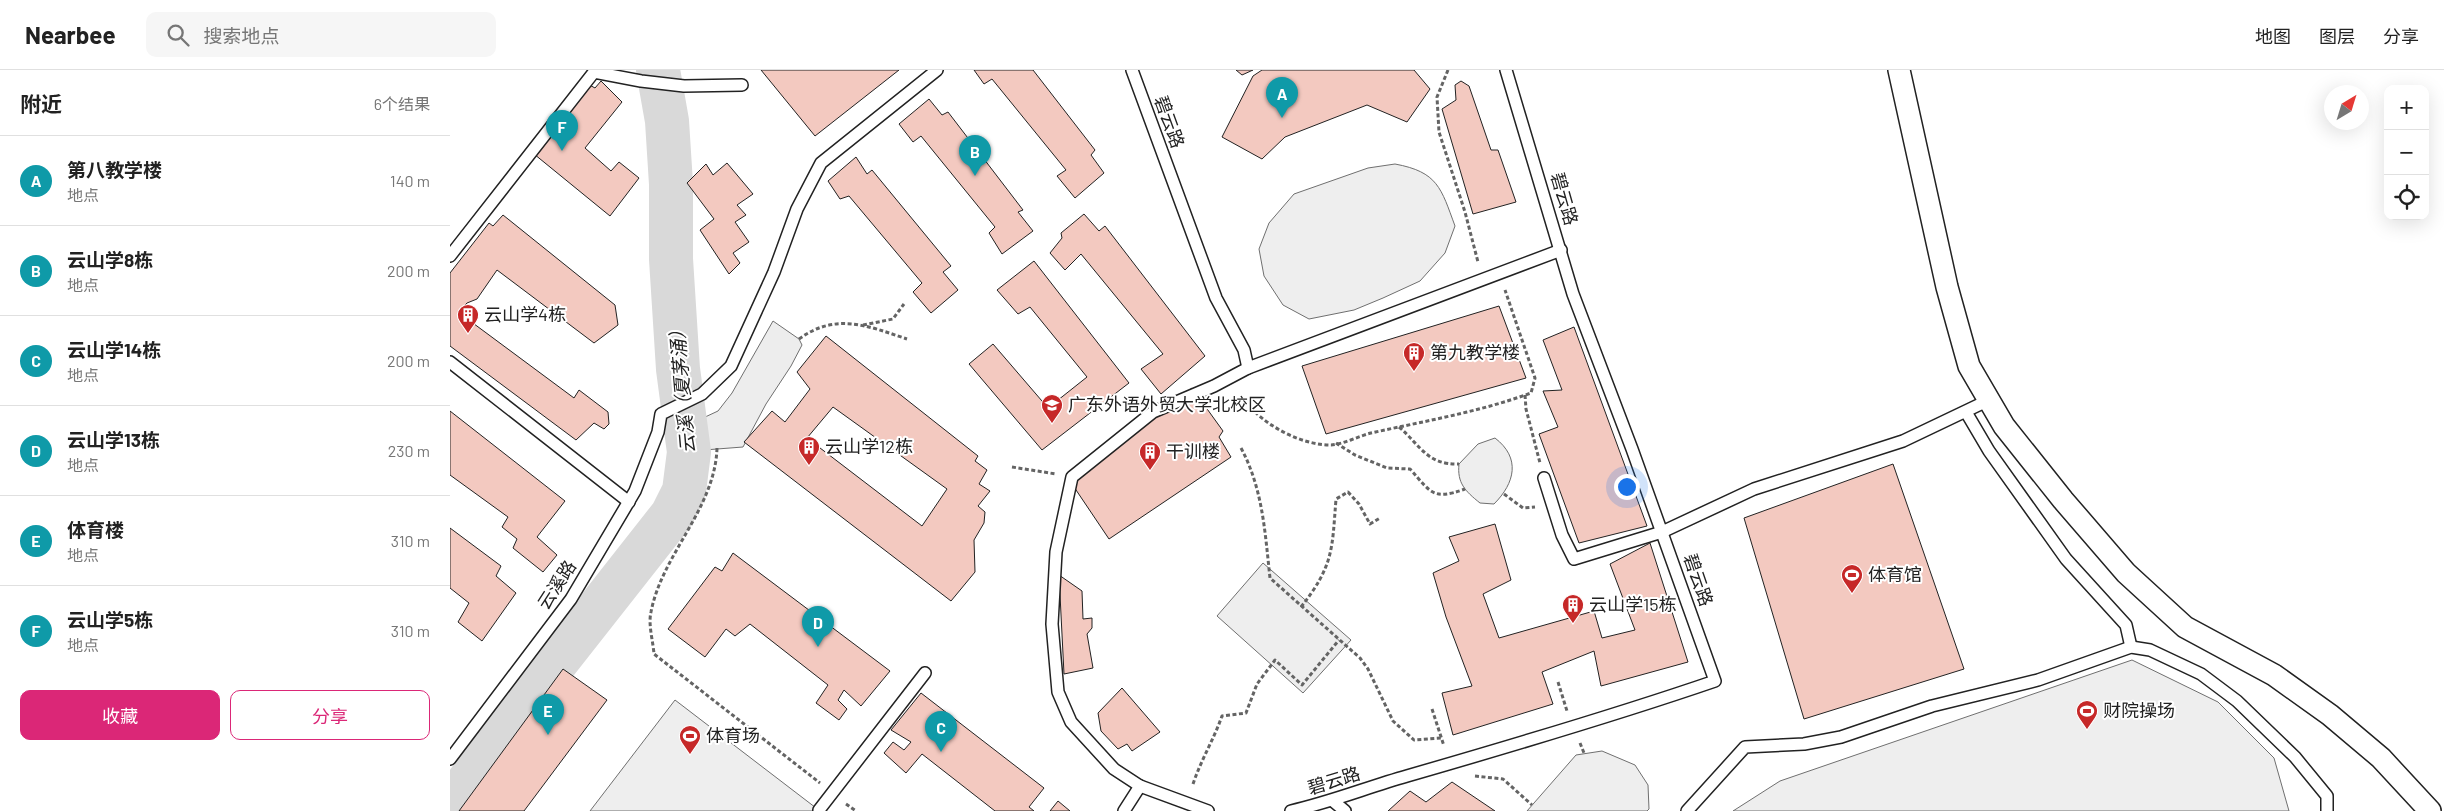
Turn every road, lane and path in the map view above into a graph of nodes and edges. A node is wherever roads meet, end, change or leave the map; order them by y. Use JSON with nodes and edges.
{"nodes":[{"id":1,"x":937,"y":70,"type":"edge"},
{"id":2,"x":1132,"y":70,"type":"edge"},
{"id":3,"x":1448,"y":70,"type":"edge"},
{"id":4,"x":1506,"y":70,"type":"edge"},
{"id":5,"x":1899,"y":70,"type":"edge"},
{"id":6,"x":742,"y":85,"type":"dead end"},
{"id":7,"x":1561,"y":250,"type":"junction"},
{"id":8,"x":450,"y":256,"type":"edge"},
{"id":9,"x":1499,"y":274,"type":"junction"},
{"id":10,"x":1482,"y":280,"type":"junction"},
{"id":11,"x":904,"y":304,"type":"dead end"},
{"id":12,"x":863,"y":325,"type":"junction"},
{"id":13,"x":800,"y":339,"type":"dead end"},
{"id":14,"x":907,"y":339,"type":"dead end"},
{"id":15,"x":450,"y":362,"type":"edge"},
{"id":16,"x":1248,"y":368,"type":"junction"},
{"id":17,"x":1525,"y":395,"type":"junction"},
{"id":18,"x":1989,"y":400,"type":"junction"},
{"id":19,"x":1255,"y":412,"type":"dead end"},
{"id":20,"x":1966,"y":412,"type":"junction"},
{"id":21,"x":1400,"y":427,"type":"junction"},
{"id":22,"x":1336,"y":443,"type":"junction"},
{"id":23,"x":717,"y":448,"type":"dead end"},
{"id":24,"x":1241,"y":448,"type":"dead end"},
{"id":25,"x":1459,"y":464,"type":"dead end"},
{"id":26,"x":1012,"y":467,"type":"dead end"},
{"id":27,"x":1072,"y":477,"type":"junction"},
{"id":28,"x":1544,"y":478,"type":"joint"},
{"id":29,"x":1465,"y":489,"type":"dead end"},
{"id":30,"x":1504,"y":494,"type":"dead end"},
{"id":31,"x":629,"y":502,"type":"junction"},
{"id":32,"x":1553,"y":506,"type":"junction"},
{"id":33,"x":1380,"y":518,"type":"dead end"},
{"id":34,"x":1662,"y":532,"type":"junction"},
{"id":35,"x":1301,"y":607,"type":"junction"},
{"id":36,"x":1339,"y":640,"type":"junction"},
{"id":37,"x":2131,"y":647,"type":"junction"},
{"id":38,"x":925,"y":673,"type":"dead end"},
{"id":39,"x":1558,"y":682,"type":"dead end"},
{"id":40,"x":1432,"y":709,"type":"dead end"},
{"id":41,"x":1572,"y":726,"type":"junction"},
{"id":42,"x":1441,"y":738,"type":"junction"},
{"id":43,"x":450,"y":759,"type":"edge"},
{"id":44,"x":1450,"y":764,"type":"junction"},
{"id":45,"x":1193,"y":784,"type":"dead end"},
{"id":46,"x":1140,"y":786,"type":"junction"},
{"id":47,"x":832,"y":793,"type":"junction"},
{"id":48,"x":1333,"y":801,"type":"junction"},
{"id":49,"x":1532,"y":805,"type":"dead end"},
{"id":50,"x":819,"y":810,"type":"edge"},
{"id":51,"x":856,"y":811,"type":"edge"},
{"id":52,"x":1124,"y":811,"type":"edge"},
{"id":53,"x":1208,"y":811,"type":"edge"},
{"id":54,"x":1291,"y":811,"type":"edge"},
{"id":55,"x":1346,"y":811,"type":"edge"},
{"id":56,"x":1687,"y":811,"type":"edge"},
{"id":57,"x":2328,"y":811,"type":"edge"},
{"id":58,"x":2430,"y":811,"type":"edge"}],
"edges":[{"from":1,"to":31,"type":"lane","name":"云溪路"},
{"from":2,"to":16,"type":"lane","name":"碧云路"},
{"from":3,"to":10,"type":"path"},
{"from":4,"to":7,"type":"lane","name":"碧云路"},
{"from":5,"to":18,"type":"street"},
{"from":6,"to":8,"type":"lane"},
{"from":7,"to":9,"type":"lane"},
{"from":7,"to":34,"type":"lane","name":"碧云路"},
{"from":9,"to":10,"type":"lane"},
{"from":9,"to":17,"type":"path"},
{"from":10,"to":16,"type":"lane"},
{"from":11,"to":12,"type":"path"},
{"from":12,"to":13,"type":"path"},
{"from":12,"to":14,"type":"path"},
{"from":15,"to":31,"type":"lane"},
{"from":16,"to":27,"type":"lane"},
{"from":17,"to":21,"type":"path"},
{"from":17,"to":28,"type":"path"},
{"from":18,"to":20,"type":"lane"},
{"from":18,"to":58,"type":"street"},
{"from":19,"to":22,"type":"path"},
{"from":20,"to":34,"type":"lane"},
{"from":20,"to":37,"type":"lane"},
{"from":21,"to":22,"type":"path"},
{"from":21,"to":25,"type":"path"},
{"from":22,"to":29,"type":"path"},
{"from":23,"to":47,"type":"path"},
{"from":24,"to":35,"type":"path"},
{"from":26,"to":27,"type":"path"},
{"from":27,"to":46,"type":"lane"},
{"from":28,"to":32,"type":"lane"},
{"from":30,"to":32,"type":"path"},
{"from":31,"to":43,"type":"lane","name":"云溪路"},
{"from":32,"to":34,"type":"lane"},
{"from":33,"to":35,"type":"path"},
{"from":34,"to":41,"type":"lane","name":"碧云路"},
{"from":35,"to":36,"type":"path"},
{"from":36,"to":42,"type":"path"},
{"from":36,"to":45,"type":"path"},
{"from":37,"to":56,"type":"lane"},
{"from":37,"to":57,"type":"lane"},
{"from":38,"to":47,"type":"lane"},
{"from":39,"to":41,"type":"path"},
{"from":40,"to":42,"type":"path"},
{"from":41,"to":44,"type":"lane","name":"碧云路"},
{"from":42,"to":44,"type":"path"},
{"from":44,"to":48,"type":"lane","name":"碧云路"},
{"from":44,"to":49,"type":"path"},
{"from":46,"to":52,"type":"lane"},
{"from":46,"to":53,"type":"lane"},
{"from":47,"to":50,"type":"lane"},
{"from":47,"to":51,"type":"path"},
{"from":48,"to":54,"type":"lane","name":"碧云路"},
{"from":48,"to":55,"type":"lane"}]}
